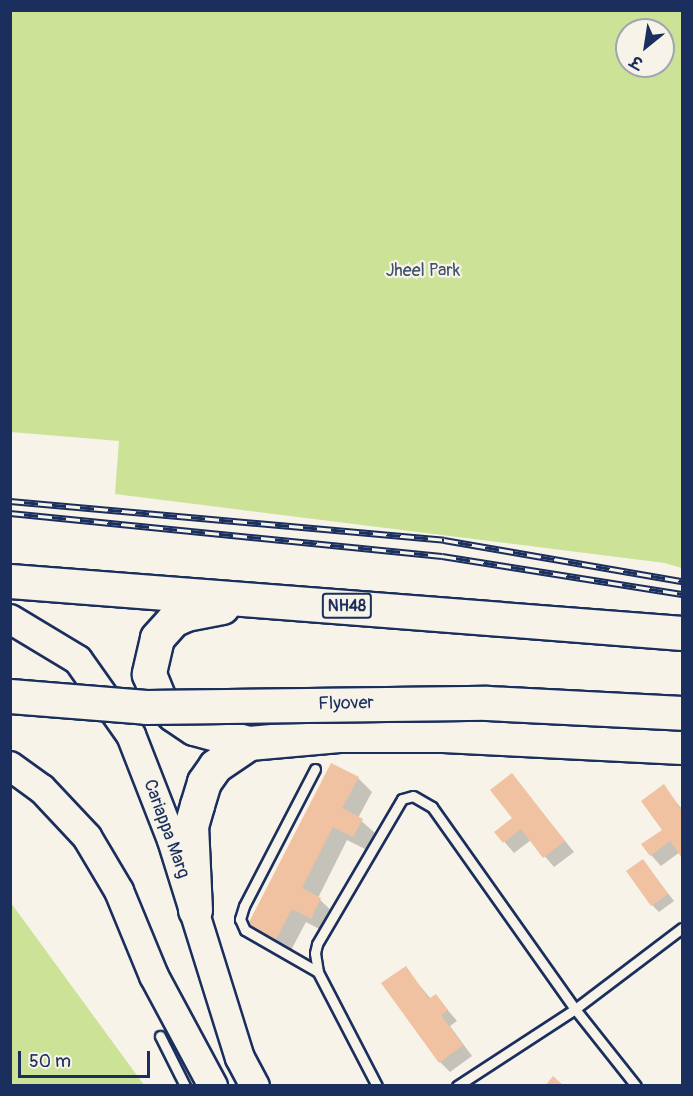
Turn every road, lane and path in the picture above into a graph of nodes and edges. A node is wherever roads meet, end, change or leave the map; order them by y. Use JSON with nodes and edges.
{"nodes":[{"id":1,"x":10,"y":581,"type":"edge"},
{"id":2,"x":263,"y":600,"type":"junction"},
{"id":3,"x":10,"y":619,"type":"edge"},
{"id":4,"x":682,"y":633,"type":"edge"},
{"id":5,"x":10,"y":696,"type":"edge"},
{"id":6,"x":682,"y":713,"type":"edge"},
{"id":7,"x":249,"y":743,"type":"junction"},
{"id":8,"x":682,"y":747,"type":"edge"},
{"id":9,"x":10,"y":766,"type":"edge"},
{"id":10,"x":315,"y":769,"type":"dead end"},
{"id":11,"x":195,"y":910,"type":"junction"},
{"id":12,"x":682,"y":928,"type":"edge"},
{"id":13,"x":318,"y":972,"type":"junction"},
{"id":14,"x":575,"y":1009,"type":"junction"},
{"id":15,"x":159,"y":1036,"type":"dead end"},
{"id":16,"x":185,"y":1086,"type":"edge"},
{"id":17,"x":213,"y":1086,"type":"edge"},
{"id":18,"x":255,"y":1086,"type":"edge"},
{"id":19,"x":378,"y":1086,"type":"edge"},
{"id":20,"x":457,"y":1086,"type":"edge"},
{"id":21,"x":636,"y":1086,"type":"edge"}],
"edges":[{"from":1,"to":2,"type":"highway","number":"NH48"},
{"from":2,"to":4,"type":"highway","number":"NH48"},
{"from":2,"to":7,"type":"highway"},
{"from":3,"to":11,"type":"main road","name":"Cariappa Marg"},
{"from":5,"to":6,"type":"highway","name":"Flyover","bridge":true},
{"from":7,"to":8,"type":"highway"},
{"from":7,"to":11,"type":"highway"},
{"from":9,"to":17,"type":"main road"},
{"from":10,"to":13,"type":"lane"},
{"from":11,"to":18,"type":"main road","name":"Cariappa Marg"},
{"from":12,"to":14,"type":"lane"},
{"from":13,"to":14,"type":"lane"},
{"from":13,"to":19,"type":"lane"},
{"from":14,"to":20,"type":"lane"},
{"from":14,"to":21,"type":"lane"},
{"from":15,"to":16,"type":"lane"}]}
